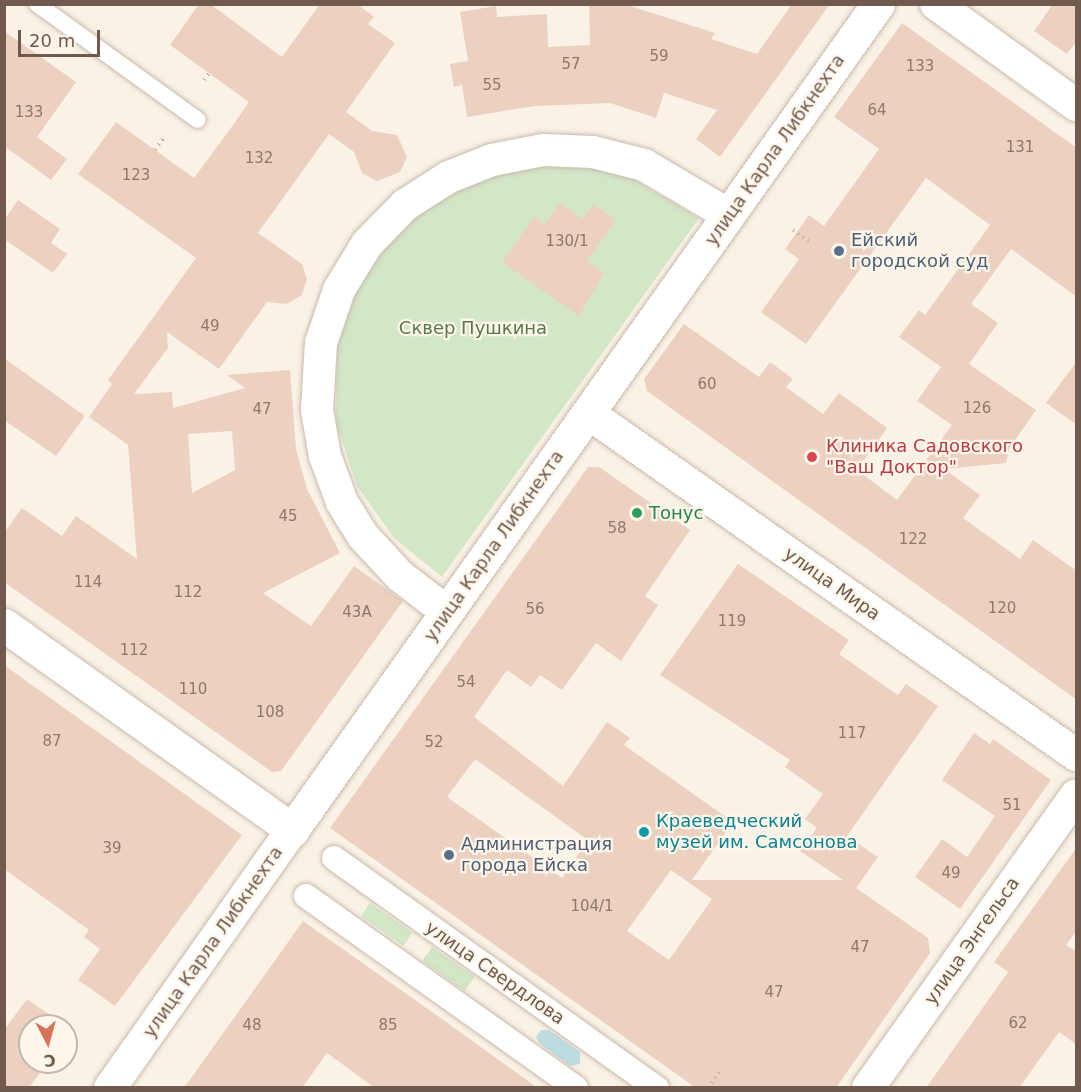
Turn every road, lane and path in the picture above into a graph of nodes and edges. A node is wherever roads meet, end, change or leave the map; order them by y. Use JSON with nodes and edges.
{"nodes":[{"id":1,"x":37,"y":4,"type":"edge"},
{"id":2,"x":878,"y":4,"type":"edge"},
{"id":3,"x":936,"y":4,"type":"edge"},
{"id":4,"x":209,"y":73,"type":"dead end"},
{"id":5,"x":204,"y":80,"type":"dead end"},
{"id":6,"x":1077,"y":105,"type":"edge"},
{"id":7,"x":198,"y":120,"type":"dead end"},
{"id":8,"x":165,"y":136,"type":"dead end"},
{"id":9,"x":155,"y":150,"type":"dead end"},
{"id":10,"x":729,"y":215,"type":"junction"},
{"id":11,"x":793,"y":230,"type":"dead end"},
{"id":12,"x":811,"y":243,"type":"dead end"},
{"id":13,"x":588,"y":413,"type":"junction"},
{"id":14,"x":447,"y":612,"type":"junction"},
{"id":15,"x":4,"y":625,"type":"edge"},
{"id":16,"x":1077,"y":755,"type":"edge"},
{"id":17,"x":1077,"y":795,"type":"edge"},
{"id":18,"x":292,"y":830,"type":"junction"},
{"id":19,"x":334,"y":858,"type":"dead end"},
{"id":20,"x":306,"y":896,"type":"dead end"},
{"id":21,"x":722,"y":1068,"type":"dead end"},
{"id":22,"x":110,"y":1088,"type":"edge"},
{"id":23,"x":576,"y":1088,"type":"edge"},
{"id":24,"x":657,"y":1088,"type":"edge"},
{"id":25,"x":708,"y":1088,"type":"edge"},
{"id":26,"x":868,"y":1088,"type":"edge"}],
"edges":[{"from":1,"to":7,"type":"lane"},
{"from":2,"to":10,"type":"street","name":"улица Карла Либкнехта"},
{"from":3,"to":6,"type":"street"},
{"from":4,"to":5,"type":"path"},
{"from":8,"to":9,"type":"path"},
{"from":10,"to":13,"type":"street","name":"улица Карла Либкнехта"},
{"from":10,"to":14,"type":"street"},
{"from":11,"to":12,"type":"path"},
{"from":13,"to":14,"type":"street","name":"улица Карла Либкнехта"},
{"from":13,"to":16,"type":"street","name":"улица Мира"},
{"from":14,"to":18,"type":"street","name":"улица Карла Либкнехта"},
{"from":15,"to":18,"type":"street"},
{"from":17,"to":26,"type":"street","name":"улица Энгельса"},
{"from":18,"to":22,"type":"street","name":"улица Карла Либкнехта"},
{"from":19,"to":24,"type":"street","name":"улица Свердлова"},
{"from":20,"to":23,"type":"street"},
{"from":21,"to":25,"type":"path"}]}
